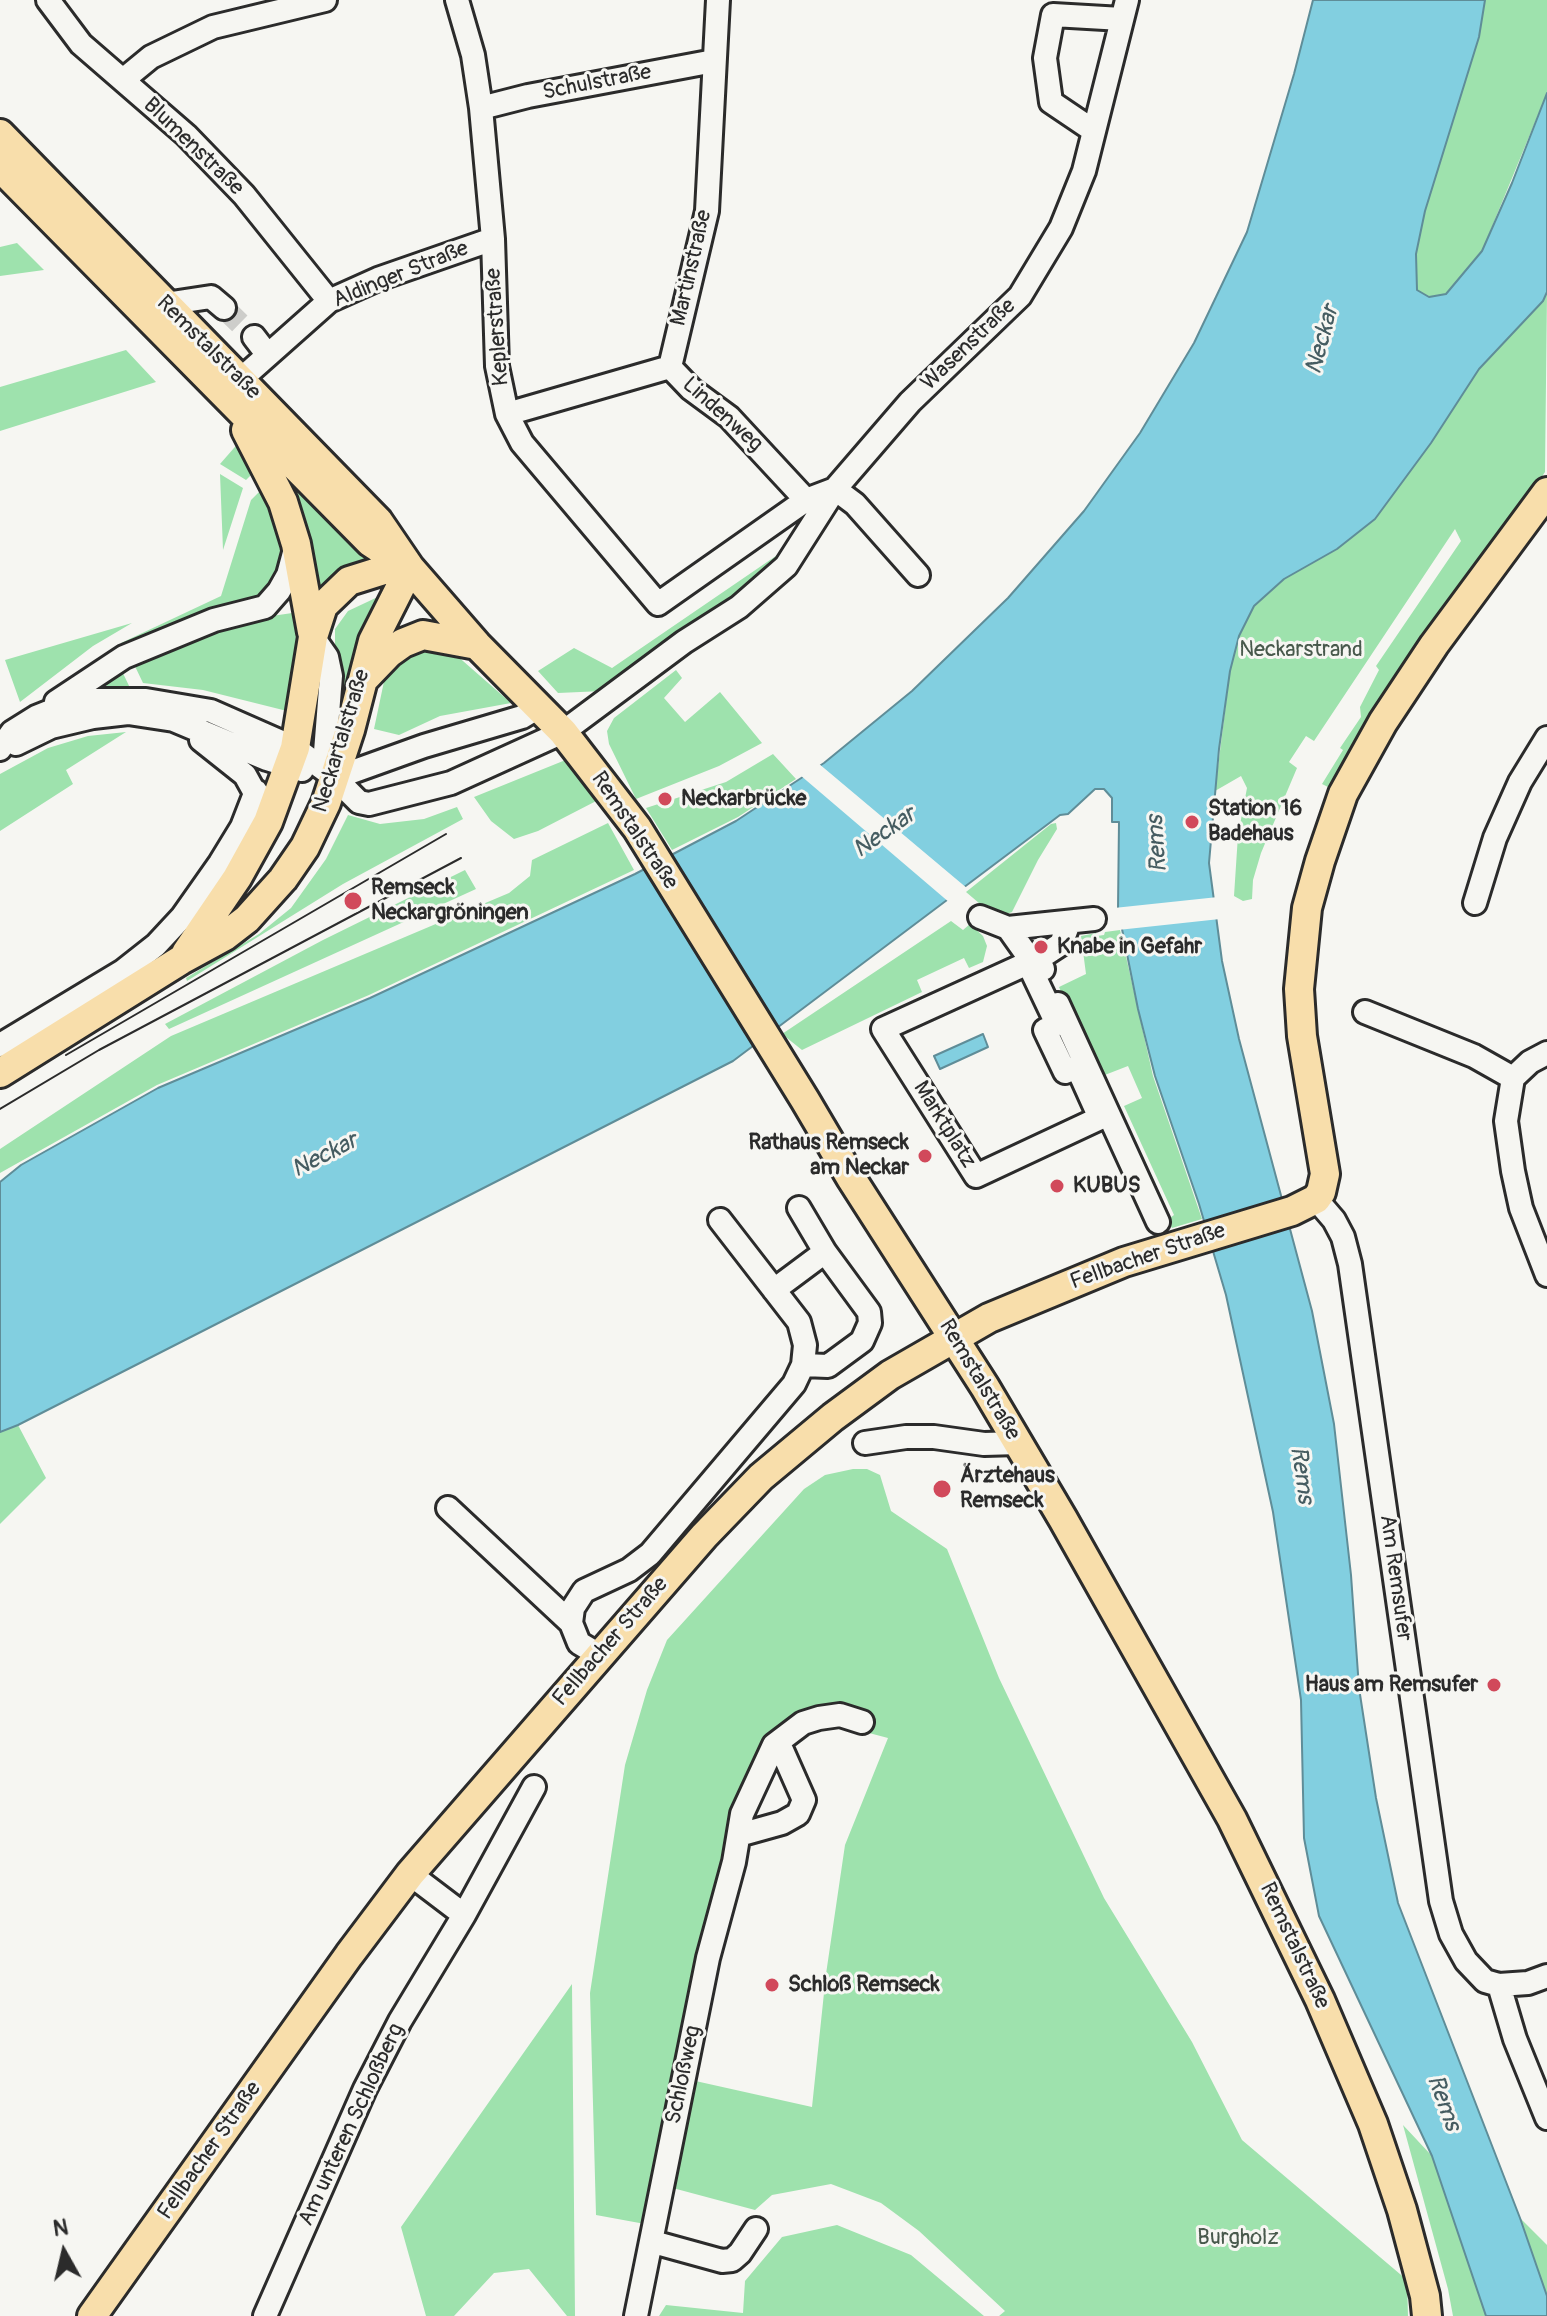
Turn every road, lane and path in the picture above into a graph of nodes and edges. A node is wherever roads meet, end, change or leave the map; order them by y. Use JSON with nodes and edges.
{"nodes":[{"id":1,"x":48,"y":0,"type":"edge"},
{"id":2,"x":325,"y":0,"type":"edge"},
{"id":3,"x":457,"y":0,"type":"edge"},
{"id":4,"x":718,"y":0,"type":"edge"},
{"id":5,"x":1125,"y":10,"type":"edge"},
{"id":6,"x":714,"y":61,"type":"junction"},
{"id":7,"x":123,"y":80,"type":"junction"},
{"id":8,"x":481,"y":108,"type":"junction"},
{"id":9,"x":1094,"y":131,"type":"junction"},
{"id":10,"x":0,"y":134,"type":"edge"},
{"id":11,"x":0,"y":167,"type":"edge"},
{"id":12,"x":493,"y":239,"type":"junction"},
{"id":13,"x":329,"y":301,"type":"junction"},
{"id":14,"x":165,"y":304,"type":"junction"},
{"id":15,"x":224,"y":308,"type":"tunnel mouth"},
{"id":16,"x":670,"y":367,"type":"junction"},
{"id":17,"x":230,"y":386,"type":"junction"},
{"id":18,"x":507,"y":414,"type":"junction"},
{"id":19,"x":835,"y":489,"type":"junction"},
{"id":20,"x":1547,"y":492,"type":"edge"},
{"id":21,"x":806,"y":500,"type":"junction"},
{"id":22,"x":296,"y":544,"type":"junction"},
{"id":23,"x":410,"y":568,"type":"junction"},
{"id":24,"x":918,"y":575,"type":"dead end"},
{"id":25,"x":658,"y":604,"type":"joint"},
{"id":26,"x":315,"y":605,"type":"junction"},
{"id":27,"x":265,"y":607,"type":"junction"},
{"id":28,"x":313,"y":637,"type":"junction"},
{"id":29,"x":477,"y":645,"type":"junction"},
{"id":30,"x":361,"y":683,"type":"junction"},
{"id":31,"x":540,"y":706,"type":"junction"},
{"id":32,"x":36,"y":717,"type":"junction"},
{"id":33,"x":174,"y":720,"type":"junction"},
{"id":34,"x":563,"y":732,"type":"junction"},
{"id":35,"x":1547,"y":738,"type":"edge"},
{"id":36,"x":0,"y":752,"type":"edge"},
{"id":37,"x":292,"y":757,"type":"junction"},
{"id":38,"x":335,"y":778,"type":"junction"},
{"id":39,"x":256,"y":791,"type":"junction"},
{"id":40,"x":268,"y":822,"type":"junction"},
{"id":41,"x":1475,"y":903,"type":"dead end"},
{"id":42,"x":980,"y":917,"type":"dead end"},
{"id":43,"x":1094,"y":919,"type":"dead end"},
{"id":44,"x":1069,"y":923,"type":"junction"},
{"id":45,"x":1008,"y":928,"type":"junction"},
{"id":46,"x":1032,"y":956,"type":"junction"},
{"id":47,"x":181,"y":960,"type":"junction"},
{"id":48,"x":1365,"y":1012,"type":"dead end"},
{"id":49,"x":891,"y":1026,"type":"junction"},
{"id":50,"x":0,"y":1045,"type":"edge"},
{"id":51,"x":1547,"y":1053,"type":"edge"},
{"id":52,"x":0,"y":1073,"type":"edge"},
{"id":53,"x":1513,"y":1078,"type":"junction"},
{"id":54,"x":1096,"y":1098,"type":"junction"},
{"id":55,"x":1311,"y":1202,"type":"junction"},
{"id":56,"x":799,"y":1208,"type":"dead end"},
{"id":57,"x":720,"y":1220,"type":"dead end"},
{"id":58,"x":1158,"y":1222,"type":"dead end"},
{"id":59,"x":825,"y":1252,"type":"junction"},
{"id":60,"x":1547,"y":1275,"type":"edge"},
{"id":61,"x":774,"y":1290,"type":"junction"},
{"id":62,"x":954,"y":1336,"type":"junction"},
{"id":63,"x":803,"y":1365,"type":"junction"},
{"id":64,"x":865,"y":1443,"type":"dead end"},
{"id":65,"x":1018,"y":1443,"type":"junction"},
{"id":66,"x":448,"y":1508,"type":"dead end"},
{"id":67,"x":571,"y":1623,"type":"junction"},
{"id":68,"x":599,"y":1655,"type":"junction"},
{"id":69,"x":862,"y":1722,"type":"dead end"},
{"id":70,"x":774,"y":1745,"type":"junction"},
{"id":71,"x":534,"y":1787,"type":"dead end"},
{"id":72,"x":739,"y":1835,"type":"junction"},
{"id":73,"x":410,"y":1874,"type":"junction"},
{"id":74,"x":464,"y":1915,"type":"junction"},
{"id":75,"x":1547,"y":1976,"type":"edge"},
{"id":76,"x":1499,"y":1985,"type":"junction"},
{"id":77,"x":1546,"y":2110,"type":"edge"},
{"id":78,"x":756,"y":2229,"type":"dead end"},
{"id":79,"x":653,"y":2242,"type":"junction"},
{"id":80,"x":92,"y":2316,"type":"edge"},
{"id":81,"x":265,"y":2316,"type":"edge"},
{"id":82,"x":636,"y":2316,"type":"edge"},
{"id":83,"x":1427,"y":2316,"type":"edge"}],
"edges":[{"from":1,"to":7,"type":"street","name":"Blumenstraße"},
{"from":2,"to":7,"type":"street"},
{"from":3,"to":8,"type":"street","name":"Keplerstraße"},
{"from":4,"to":6,"type":"street","name":"Martinstraße"},
{"from":5,"to":9,"type":"street","name":"Wasenstraße"},
{"from":5,"to":9,"type":"street"},
{"from":6,"to":8,"type":"street","name":"Schulstraße"},
{"from":6,"to":16,"type":"street","name":"Martinstraße"},
{"from":7,"to":13,"type":"street","name":"Blumenstraße"},
{"from":8,"to":12,"type":"street","name":"Keplerstraße"},
{"from":9,"to":19,"type":"street","name":"Wasenstraße"},
{"from":10,"to":14,"type":"main road","name":"Remstalstraße"},
{"from":11,"to":17,"type":"main road","name":"Remstalstraße"},
{"from":12,"to":13,"type":"street","name":"Aldinger Straße"},
{"from":12,"to":18,"type":"street","name":"Keplerstraße"},
{"from":13,"to":17,"type":"street","name":"Aldinger Straße"},
{"from":14,"to":15,"type":"street"},
{"from":14,"to":17,"type":"main road","name":"Remstalstraße"},
{"from":16,"to":18,"type":"street"},
{"from":16,"to":21,"type":"street","name":"Lindenweg"},
{"from":17,"to":22,"type":"main road"},
{"from":17,"to":23,"type":"main road","name":"Remstalstraße"},
{"from":18,"to":25,"type":"street","name":"Keplerstraße"},
{"from":19,"to":21,"type":"street","name":"Wasenstraße"},
{"from":19,"to":24,"type":"street"},
{"from":19,"to":34,"type":"street","name":"Wasenstraße"},
{"from":20,"to":55,"type":"main road"},
{"from":21,"to":25,"type":"street","name":"Wasenstraße"},
{"from":22,"to":26,"type":"main road"},
{"from":22,"to":27,"type":"street"},
{"from":23,"to":26,"type":"main road"},
{"from":23,"to":29,"type":"main road","name":"Remstalstraße"},
{"from":23,"to":30,"type":"main road","name":"Neckartalstraße"},
{"from":26,"to":27,"type":"street"},
{"from":26,"to":28,"type":"main road","name":"Neckartalstraße"},
{"from":27,"to":32,"type":"street"},
{"from":28,"to":37,"type":"main road","name":"Neckartalstraße"},
{"from":28,"to":38,"type":"street"},
{"from":29,"to":30,"type":"main road"},
{"from":29,"to":31,"type":"main road","name":"Remstalstraße"},
{"from":30,"to":38,"type":"main road","name":"Neckartalstraße"},
{"from":31,"to":34,"type":"main road","name":"Remstalstraße"},
{"from":31,"to":38,"type":"street"},
{"from":32,"to":36,"type":"street"},
{"from":32,"to":37,"type":"street"},
{"from":33,"to":36,"type":"street"},
{"from":33,"to":37,"type":"street"},
{"from":33,"to":39,"type":"street"},
{"from":34,"to":38,"type":"street","name":"Wasenstraße"},
{"from":34,"to":62,"type":"main road","name":"Remstalstraße"},
{"from":35,"to":41,"type":"street"},
{"from":37,"to":38,"type":"street"},
{"from":37,"to":40,"type":"main road","name":"Neckartalstraße"},
{"from":38,"to":47,"type":"main road","name":"Neckartalstraße"},
{"from":39,"to":40,"type":"street"},
{"from":39,"to":50,"type":"street"},
{"from":40,"to":47,"type":"main road","name":"Neckartalstraße"},
{"from":42,"to":45,"type":"street"},
{"from":43,"to":44,"type":"street"},
{"from":44,"to":45,"type":"street"},
{"from":44,"to":46,"type":"street"},
{"from":45,"to":46,"type":"street"},
{"from":46,"to":49,"type":"street"},
{"from":46,"to":54,"type":"street"},
{"from":47,"to":52,"type":"main road","name":"Neckartalstraße"},
{"from":48,"to":53,"type":"street"},
{"from":49,"to":54,"type":"street"},
{"from":49,"to":54,"type":"street","name":"Marktplatz"},
{"from":51,"to":53,"type":"street"},
{"from":53,"to":60,"type":"street"},
{"from":54,"to":58,"type":"street"},
{"from":55,"to":62,"type":"main road","name":"Fellbacher Straße"},
{"from":55,"to":76,"type":"street","name":"Am Remsufer"},
{"from":56,"to":59,"type":"street"},
{"from":57,"to":61,"type":"street"},
{"from":59,"to":61,"type":"street"},
{"from":59,"to":63,"type":"street"},
{"from":61,"to":63,"type":"street"},
{"from":62,"to":65,"type":"main road","name":"Remstalstraße"},
{"from":62,"to":68,"type":"main road","name":"Fellbacher Straße"},
{"from":63,"to":67,"type":"street"},
{"from":64,"to":65,"type":"street"},
{"from":65,"to":83,"type":"main road","name":"Remstalstraße"},
{"from":66,"to":67,"type":"street"},
{"from":67,"to":68,"type":"street"},
{"from":68,"to":73,"type":"main road","name":"Fellbacher Straße"},
{"from":69,"to":70,"type":"street","name":"Schloßweg"},
{"from":70,"to":72,"type":"street","name":"Schloßweg"},
{"from":70,"to":72,"type":"street"},
{"from":71,"to":74,"type":"street"},
{"from":72,"to":79,"type":"street","name":"Schloßweg"},
{"from":73,"to":74,"type":"street"},
{"from":73,"to":80,"type":"main road","name":"Fellbacher Straße"},
{"from":74,"to":81,"type":"street","name":"Am unteren Schloßberg"},
{"from":75,"to":76,"type":"street"},
{"from":76,"to":77,"type":"street"},
{"from":78,"to":79,"type":"street"},
{"from":79,"to":82,"type":"street","name":"Schloßweg"}]}
